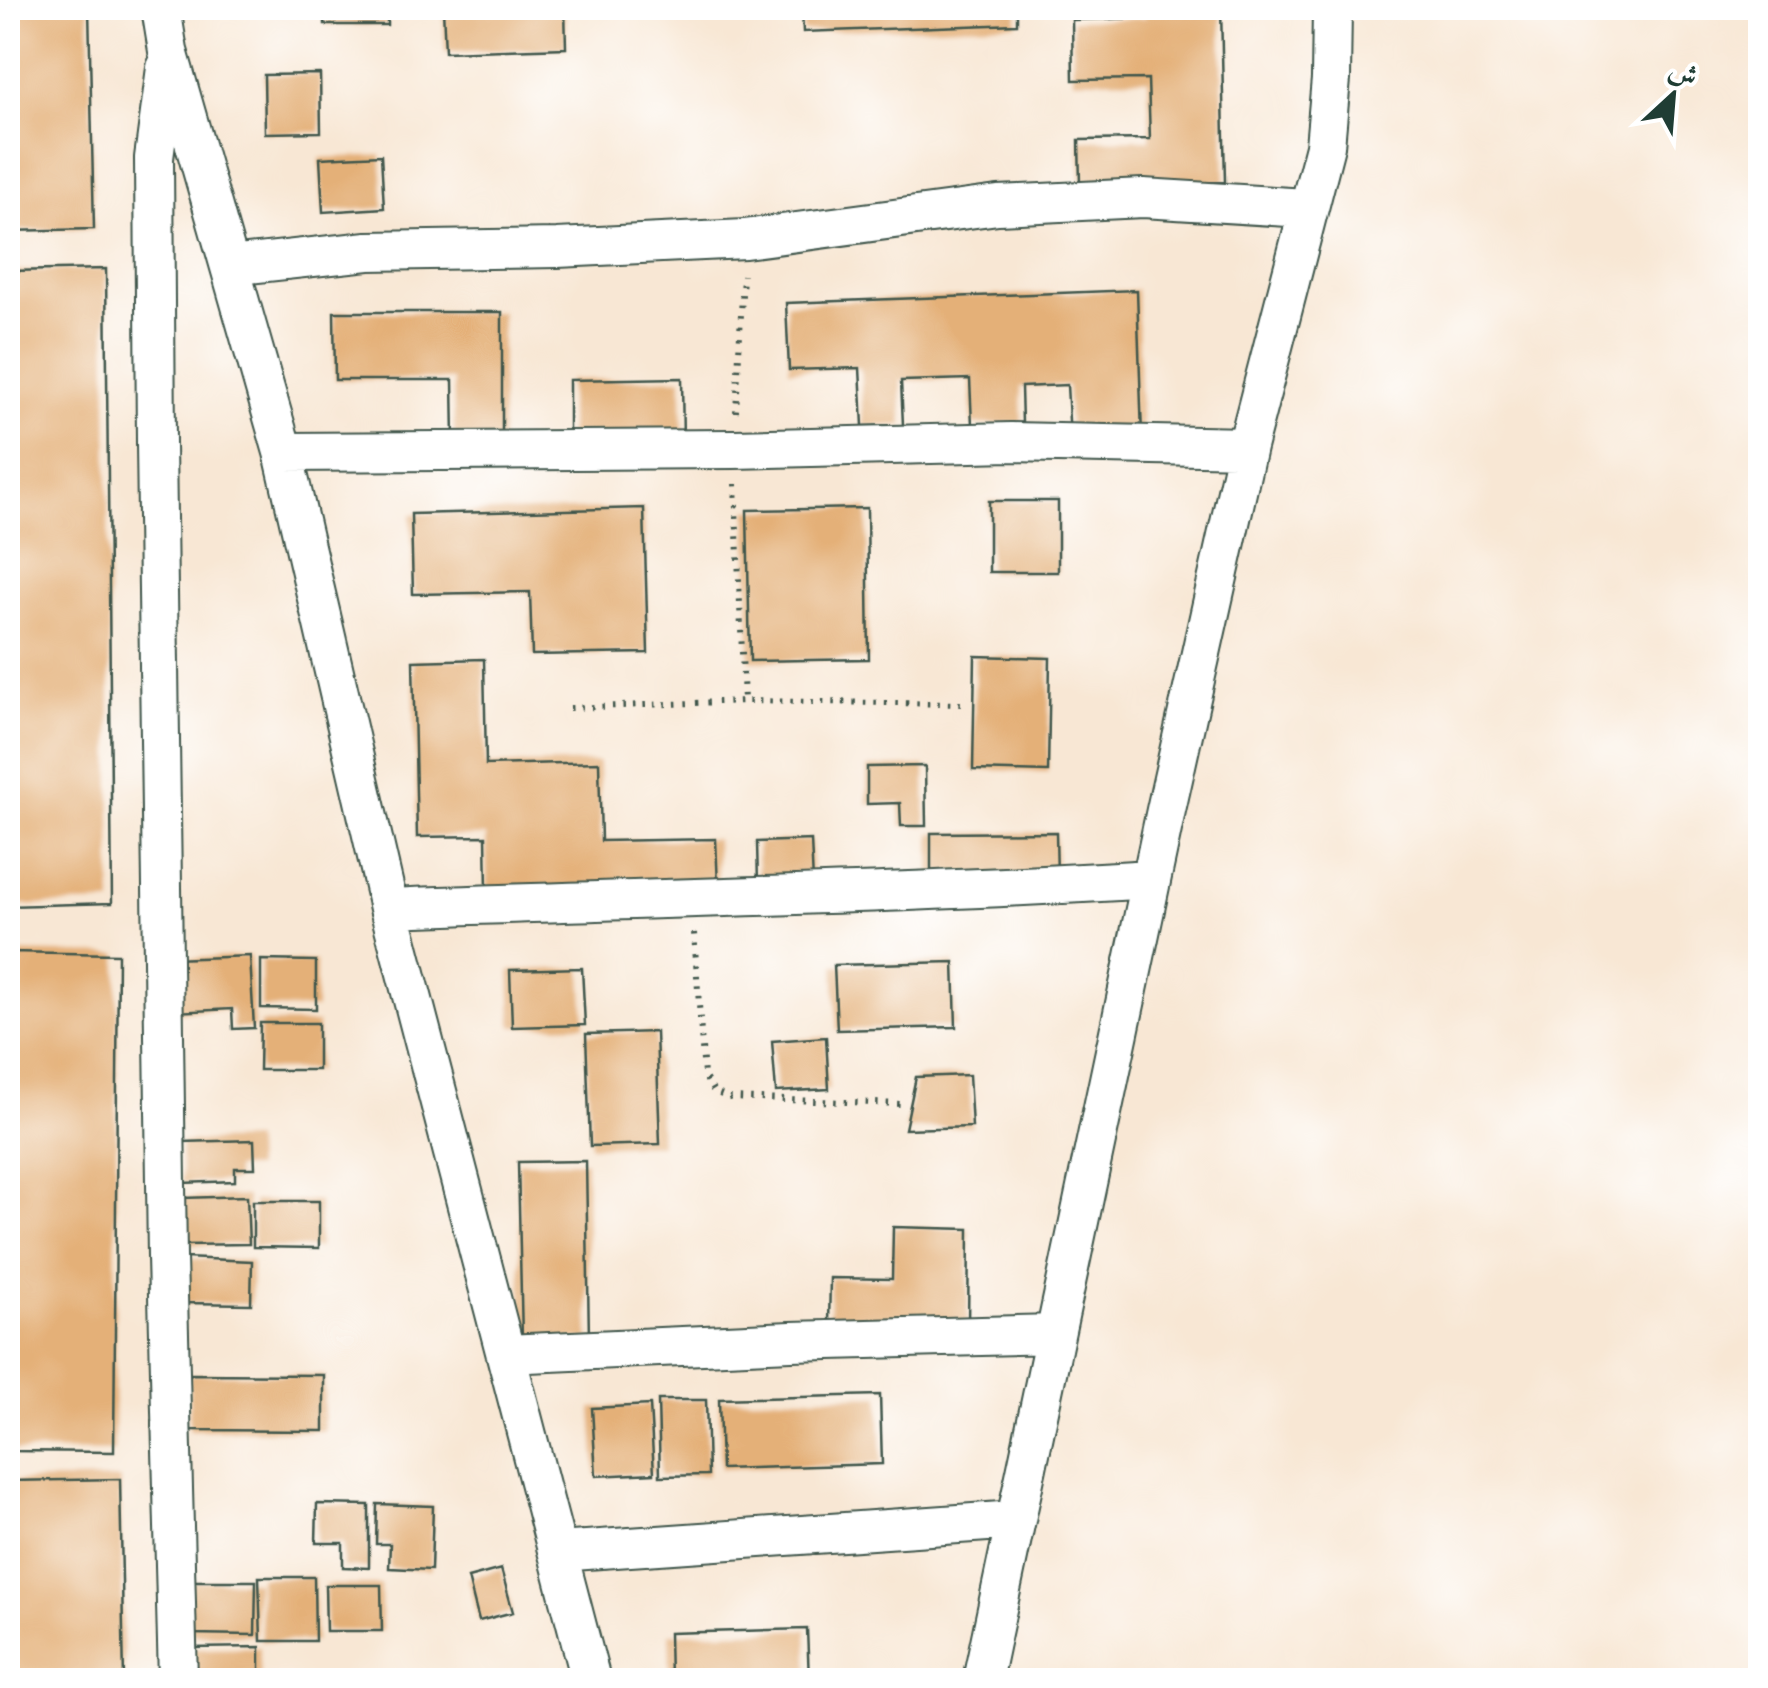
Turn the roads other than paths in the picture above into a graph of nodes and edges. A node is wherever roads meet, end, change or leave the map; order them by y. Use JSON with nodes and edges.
{"nodes":[{"id":1,"x":161,"y":8,"type":"edge"},
{"id":2,"x":1332,"y":8,"type":"edge"},
{"id":3,"x":168,"y":51,"type":"junction"},
{"id":4,"x":1306,"y":208,"type":"junction"},
{"id":5,"x":230,"y":266,"type":"junction"},
{"id":6,"x":1247,"y":447,"type":"junction"},
{"id":7,"x":283,"y":452,"type":"junction"},
{"id":8,"x":1151,"y":879,"type":"junction"},
{"id":9,"x":389,"y":908,"type":"junction"},
{"id":10,"x":1055,"y":1334,"type":"junction"},
{"id":11,"x":506,"y":1354,"type":"junction"},
{"id":12,"x":1016,"y":1520,"type":"junction"},
{"id":13,"x":558,"y":1552,"type":"junction"},
{"id":14,"x":178,"y":1680,"type":"edge"},
{"id":15,"x":591,"y":1680,"type":"edge"},
{"id":16,"x":982,"y":1680,"type":"edge"}],
"edges":[{"from":1,"to":3,"type":"street"},
{"from":2,"to":4,"type":"street"},
{"from":3,"to":5,"type":"street"},
{"from":3,"to":14,"type":"street"},
{"from":4,"to":5,"type":"street"},
{"from":4,"to":6,"type":"street"},
{"from":5,"to":7,"type":"street"},
{"from":6,"to":7,"type":"street"},
{"from":6,"to":8,"type":"street"},
{"from":7,"to":9,"type":"street"},
{"from":8,"to":9,"type":"street"},
{"from":8,"to":10,"type":"street"},
{"from":9,"to":11,"type":"street"},
{"from":10,"to":11,"type":"street"},
{"from":10,"to":12,"type":"street"},
{"from":11,"to":13,"type":"street"},
{"from":12,"to":13,"type":"street"},
{"from":12,"to":16,"type":"street"},
{"from":13,"to":15,"type":"street"}]}
